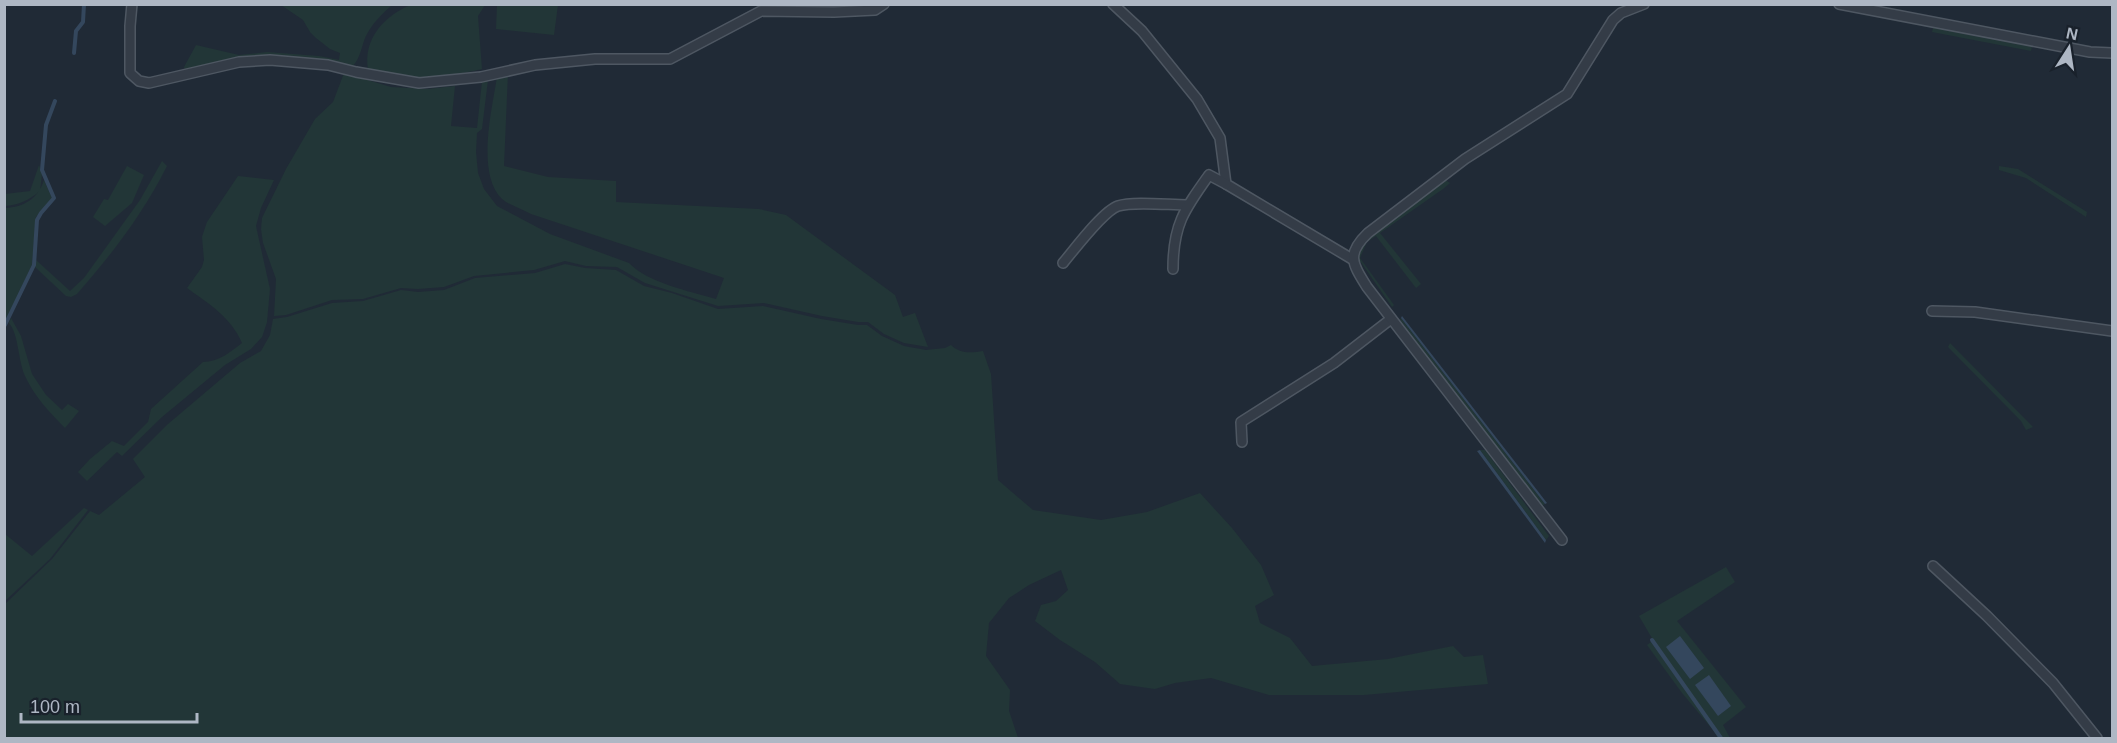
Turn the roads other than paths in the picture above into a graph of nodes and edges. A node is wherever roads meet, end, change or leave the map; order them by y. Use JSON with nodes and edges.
{"nodes":[{"id":1,"x":132,"y":4,"type":"edge"},
{"id":2,"x":884,"y":4,"type":"edge"},
{"id":3,"x":1113,"y":4,"type":"edge"},
{"id":4,"x":1644,"y":4,"type":"edge"},
{"id":5,"x":1839,"y":4,"type":"edge"},
{"id":6,"x":2112,"y":53,"type":"edge"},
{"id":7,"x":1226,"y":184,"type":"junction"},
{"id":8,"x":1187,"y":205,"type":"junction"},
{"id":9,"x":1352,"y":260,"type":"junction"},
{"id":10,"x":1063,"y":263,"type":"dead end"},
{"id":11,"x":1173,"y":269,"type":"dead end"},
{"id":12,"x":1932,"y":310,"type":"dead end"},
{"id":13,"x":1391,"y":319,"type":"junction"},
{"id":14,"x":2112,"y":331,"type":"edge"},
{"id":15,"x":1242,"y":442,"type":"dead end"},
{"id":16,"x":1562,"y":540,"type":"dead end"},
{"id":17,"x":1933,"y":566,"type":"dead end"},
{"id":18,"x":2097,"y":738,"type":"edge"}],
"edges":[{"from":1,"to":2,"type":"street"},
{"from":3,"to":7,"type":"street"},
{"from":4,"to":9,"type":"street"},
{"from":5,"to":6,"type":"street"},
{"from":7,"to":8,"type":"street"},
{"from":7,"to":9,"type":"street"},
{"from":8,"to":10,"type":"street"},
{"from":8,"to":11,"type":"street"},
{"from":9,"to":13,"type":"street"},
{"from":12,"to":14,"type":"street"},
{"from":13,"to":15,"type":"street"},
{"from":13,"to":16,"type":"street"},
{"from":17,"to":18,"type":"street"}]}
